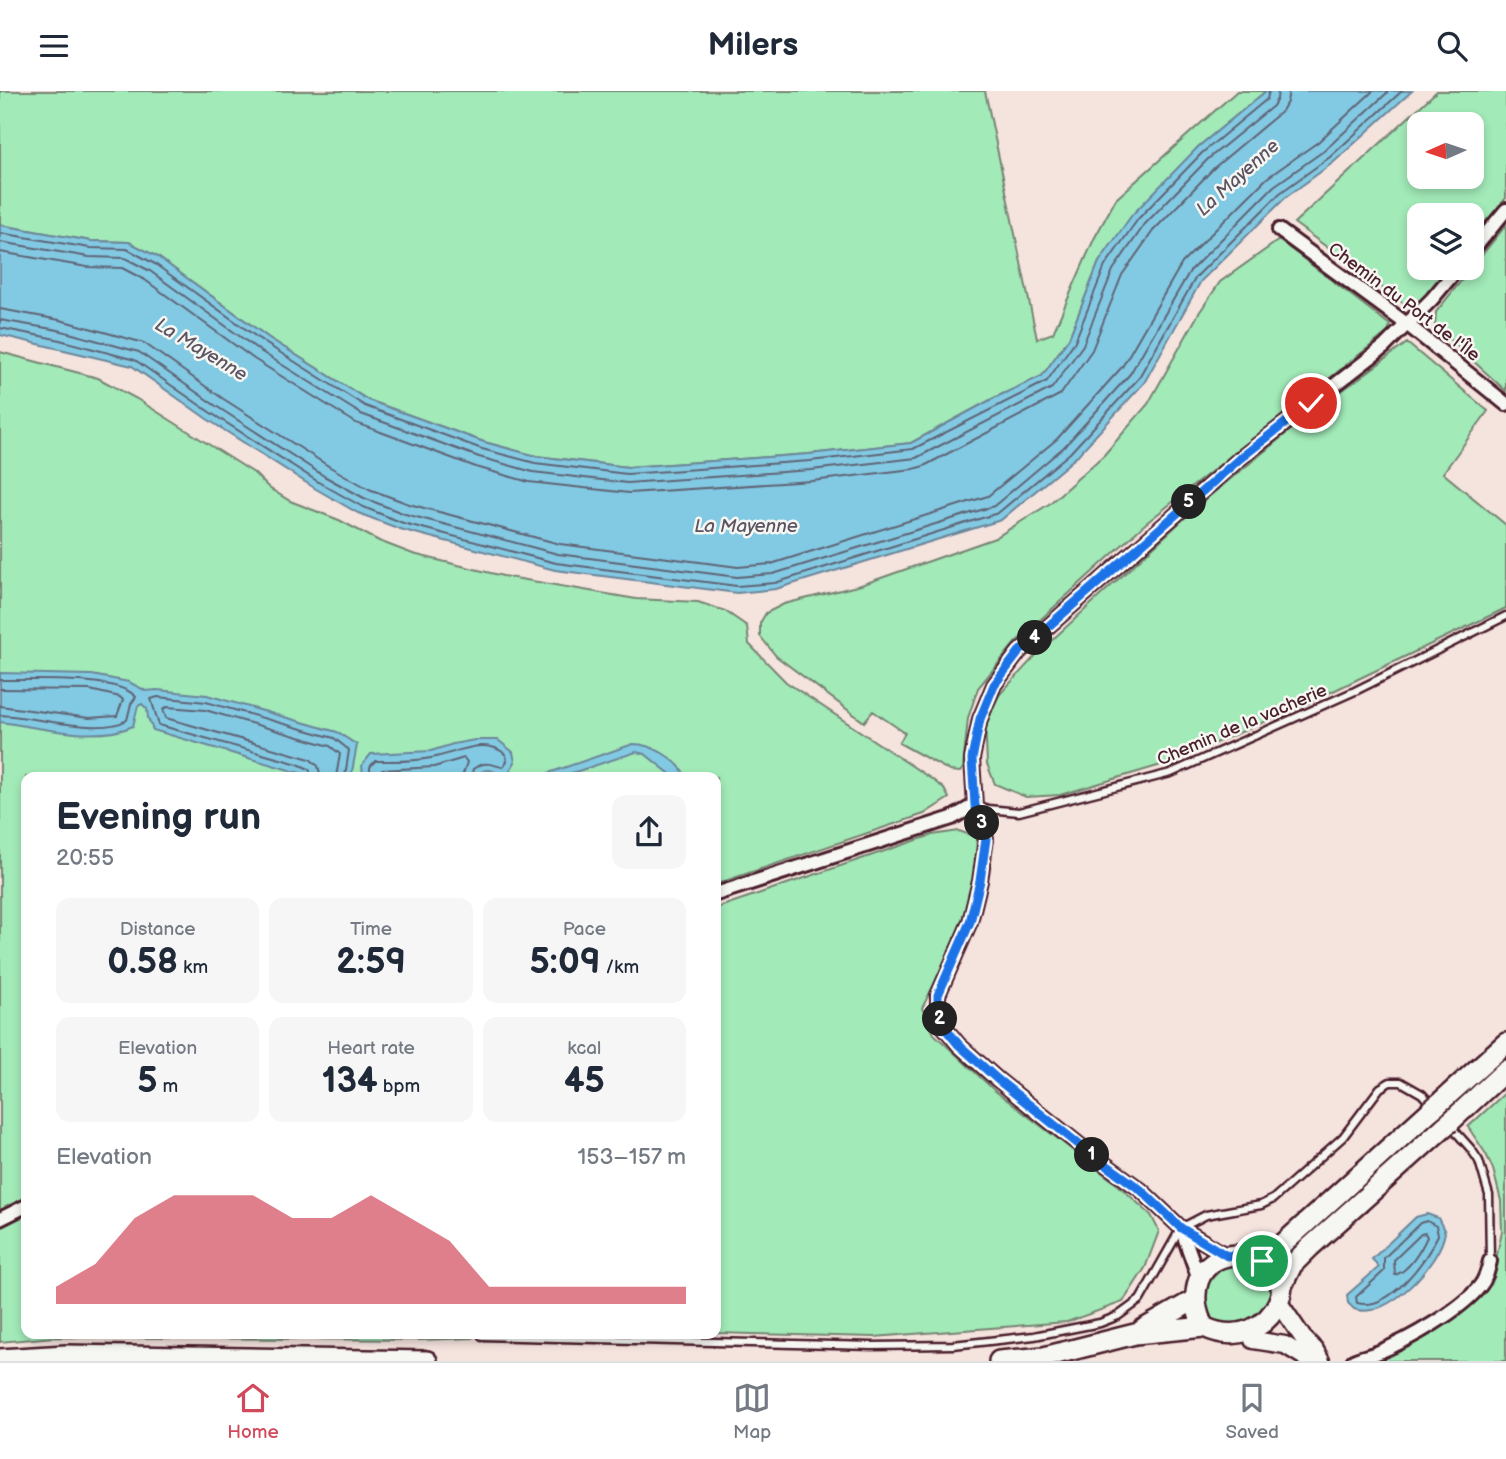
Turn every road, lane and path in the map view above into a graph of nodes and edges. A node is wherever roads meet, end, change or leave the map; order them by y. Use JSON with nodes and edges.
{"nodes":[{"id":1,"x":1506,"y":210,"type":"edge"},
{"id":2,"x":1279,"y":230,"type":"dead end"},
{"id":3,"x":1484,"y":237,"type":"edge"},
{"id":4,"x":1447,"y":280,"type":"edge"},
{"id":5,"x":1408,"y":325,"type":"junction"},
{"id":6,"x":1506,"y":404,"type":"edge"},
{"id":7,"x":1506,"y":616,"type":"edge"},
{"id":8,"x":975,"y":805,"type":"junction"},
{"id":9,"x":721,"y":892,"type":"edge"},
{"id":10,"x":1506,"y":1043,"type":"edge"},
{"id":11,"x":1506,"y":1070,"type":"edge"},
{"id":12,"x":21,"y":1208,"type":"edge"},
{"id":13,"x":0,"y":1219,"type":"edge"},
{"id":14,"x":1181,"y":1228,"type":"junction"},
{"id":15,"x":1227,"y":1256,"type":"junction"},
{"id":16,"x":1254,"y":1257,"type":"junction"},
{"id":17,"x":1490,"y":1261,"type":"joint"},
{"id":18,"x":1199,"y":1279,"type":"junction"},
{"id":19,"x":1282,"y":1297,"type":"junction"},
{"id":20,"x":1194,"y":1300,"type":"junction"},
{"id":21,"x":1205,"y":1327,"type":"junction"},
{"id":22,"x":1135,"y":1334,"type":"junction"},
{"id":23,"x":599,"y":1339,"type":"edge"},
{"id":24,"x":1253,"y":1340,"type":"junction"},
{"id":25,"x":0,"y":1359,"type":"edge"},
{"id":26,"x":427,"y":1361,"type":"edge"},
{"id":27,"x":999,"y":1361,"type":"edge"},
{"id":28,"x":1311,"y":1361,"type":"edge"},
{"id":29,"x":1321,"y":1361,"type":"edge"},
{"id":30,"x":1353,"y":1361,"type":"edge"}],
"edges":[{"from":1,"to":3,"type":"street"},
{"from":2,"to":5,"type":"street","name":"Chemin du Port de l'Île"},
{"from":4,"to":5,"type":"street"},
{"from":5,"to":6,"type":"street","name":"Chemin du Port de l'Île"},
{"from":5,"to":8,"type":"street"},
{"from":7,"to":8,"type":"lane","name":"Chemin de la vacherie"},
{"from":8,"to":9,"type":"street"},
{"from":8,"to":14,"type":"street"},
{"from":10,"to":16,"type":"main road"},
{"from":11,"to":19,"type":"main road"},
{"from":12,"to":13,"type":"street"},
{"from":14,"to":15,"type":"street"},
{"from":14,"to":17,"type":"lane"},
{"from":14,"to":18,"type":"street"},
{"from":14,"to":23,"type":"lane"},
{"from":15,"to":16,"type":"main road"},
{"from":15,"to":18,"type":"main road"},
{"from":16,"to":19,"type":"main road"},
{"from":17,"to":30,"type":"street"},
{"from":18,"to":20,"type":"main road"},
{"from":19,"to":24,"type":"main road"},
{"from":19,"to":29,"type":"street"},
{"from":20,"to":21,"type":"main road"},
{"from":20,"to":22,"type":"main road"},
{"from":21,"to":22,"type":"main road"},
{"from":21,"to":24,"type":"main road"},
{"from":22,"to":27,"type":"main road"},
{"from":24,"to":28,"type":"street"},
{"from":25,"to":26,"type":"main road"}]}
